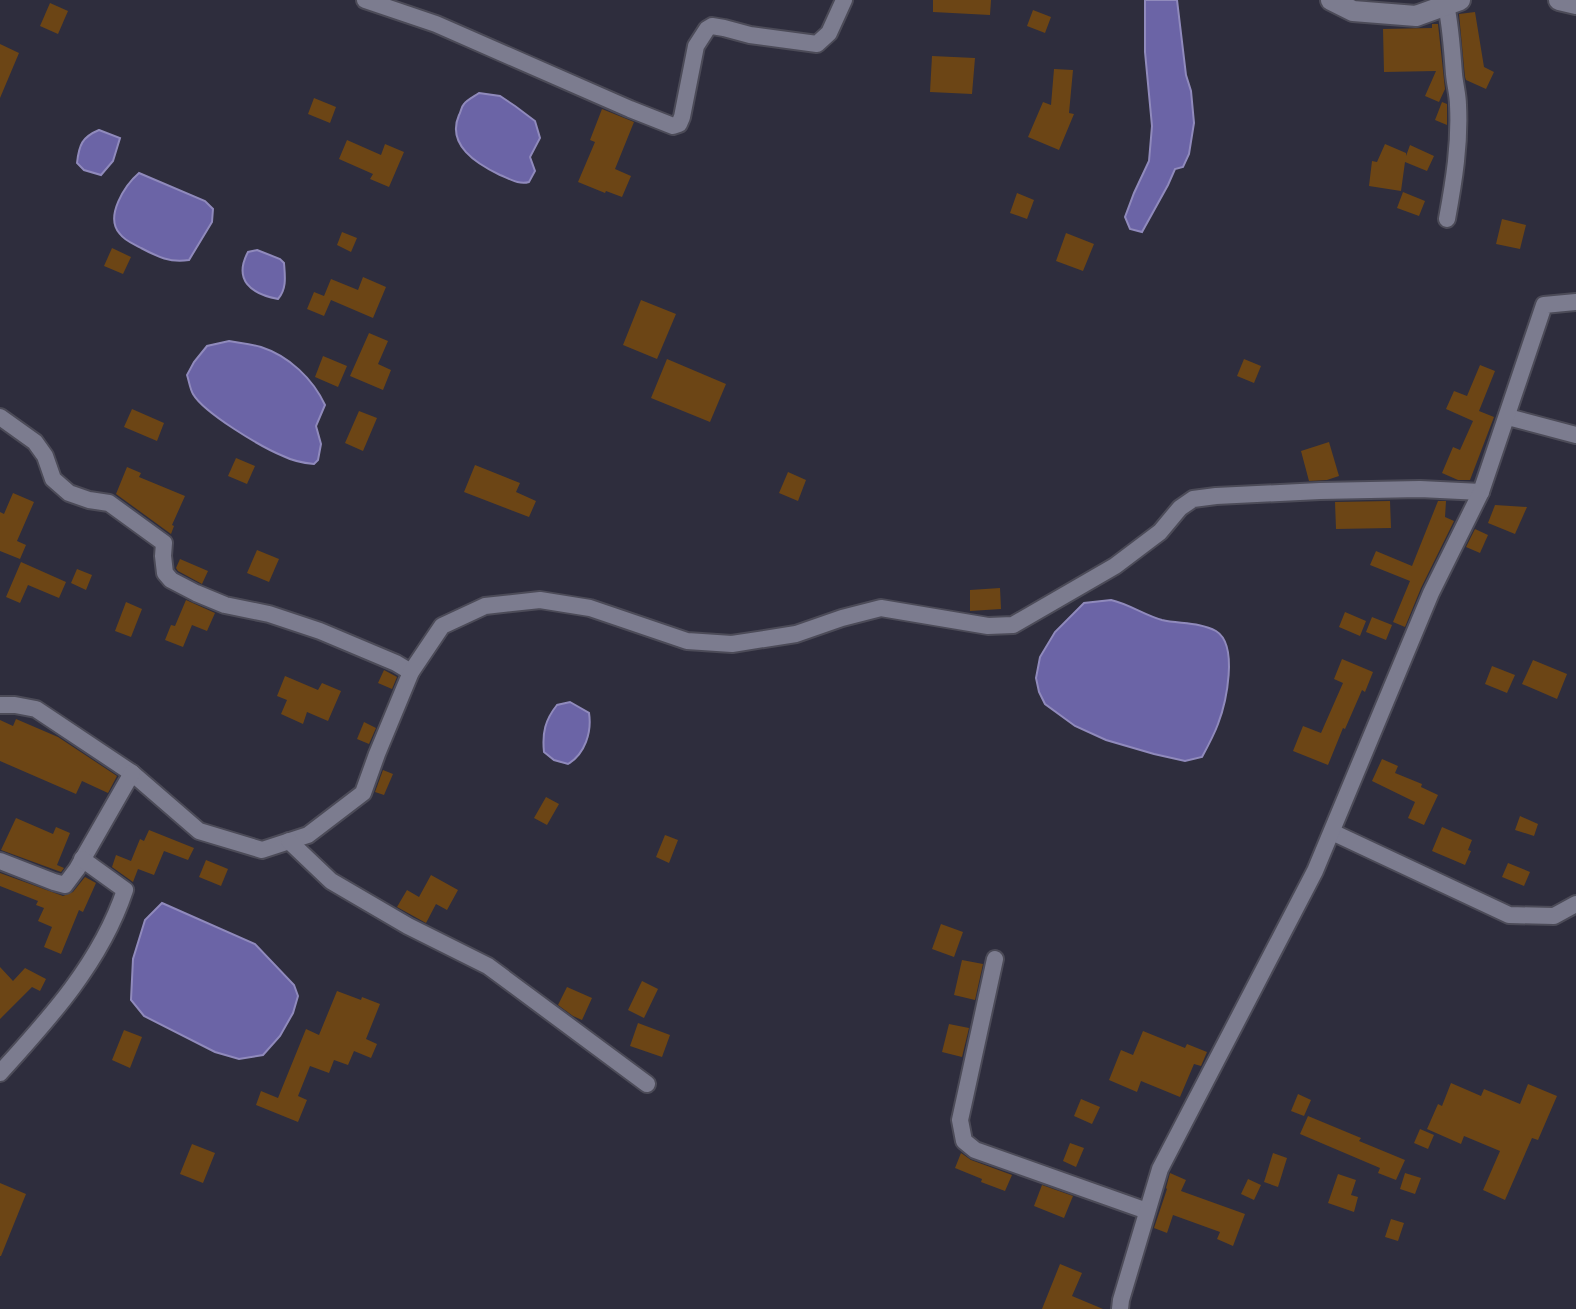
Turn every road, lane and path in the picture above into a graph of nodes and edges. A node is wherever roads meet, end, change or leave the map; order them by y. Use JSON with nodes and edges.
{"nodes":[{"id":1,"x":365,"y":0,"type":"edge"},
{"id":2,"x":844,"y":0,"type":"edge"},
{"id":3,"x":1331,"y":0,"type":"edge"},
{"id":4,"x":1559,"y":0,"type":"edge"},
{"id":5,"x":1453,"y":2,"type":"edge"},
{"id":6,"x":1576,"y":4,"type":"edge"},
{"id":7,"x":1447,"y":219,"type":"dead end"},
{"id":8,"x":1576,"y":302,"type":"edge"},
{"id":9,"x":0,"y":417,"type":"edge"},
{"id":10,"x":1508,"y":417,"type":"junction"},
{"id":11,"x":1576,"y":435,"type":"edge"},
{"id":12,"x":1481,"y":492,"type":"junction"},
{"id":13,"x":411,"y":672,"type":"junction"},
{"id":14,"x":0,"y":705,"type":"edge"},
{"id":15,"x":132,"y":773,"type":"junction"},
{"id":16,"x":1332,"y":832,"type":"junction"},
{"id":17,"x":289,"y":841,"type":"junction"},
{"id":18,"x":82,"y":859,"type":"junction"},
{"id":19,"x":0,"y":861,"type":"edge"},
{"id":20,"x":1576,"y":904,"type":"edge"},
{"id":21,"x":995,"y":959,"type":"dead end"},
{"id":22,"x":0,"y":1073,"type":"edge"},
{"id":23,"x":647,"y":1084,"type":"dead end"},
{"id":24,"x":1147,"y":1211,"type":"junction"},
{"id":25,"x":1120,"y":1309,"type":"edge"}],
"edges":[{"from":1,"to":2,"type":"street"},
{"from":3,"to":5,"type":"main road"},
{"from":4,"to":6,"type":"main road"},
{"from":5,"to":7,"type":"street"},
{"from":8,"to":10,"type":"street"},
{"from":9,"to":13,"type":"street"},
{"from":10,"to":11,"type":"street"},
{"from":10,"to":12,"type":"street"},
{"from":12,"to":13,"type":"street"},
{"from":12,"to":16,"type":"street"},
{"from":13,"to":17,"type":"street"},
{"from":14,"to":15,"type":"street"},
{"from":15,"to":17,"type":"street"},
{"from":15,"to":18,"type":"street"},
{"from":16,"to":20,"type":"street"},
{"from":16,"to":24,"type":"street"},
{"from":17,"to":23,"type":"street"},
{"from":18,"to":19,"type":"street"},
{"from":18,"to":22,"type":"street"},
{"from":21,"to":24,"type":"street"},
{"from":24,"to":25,"type":"street"}]}
